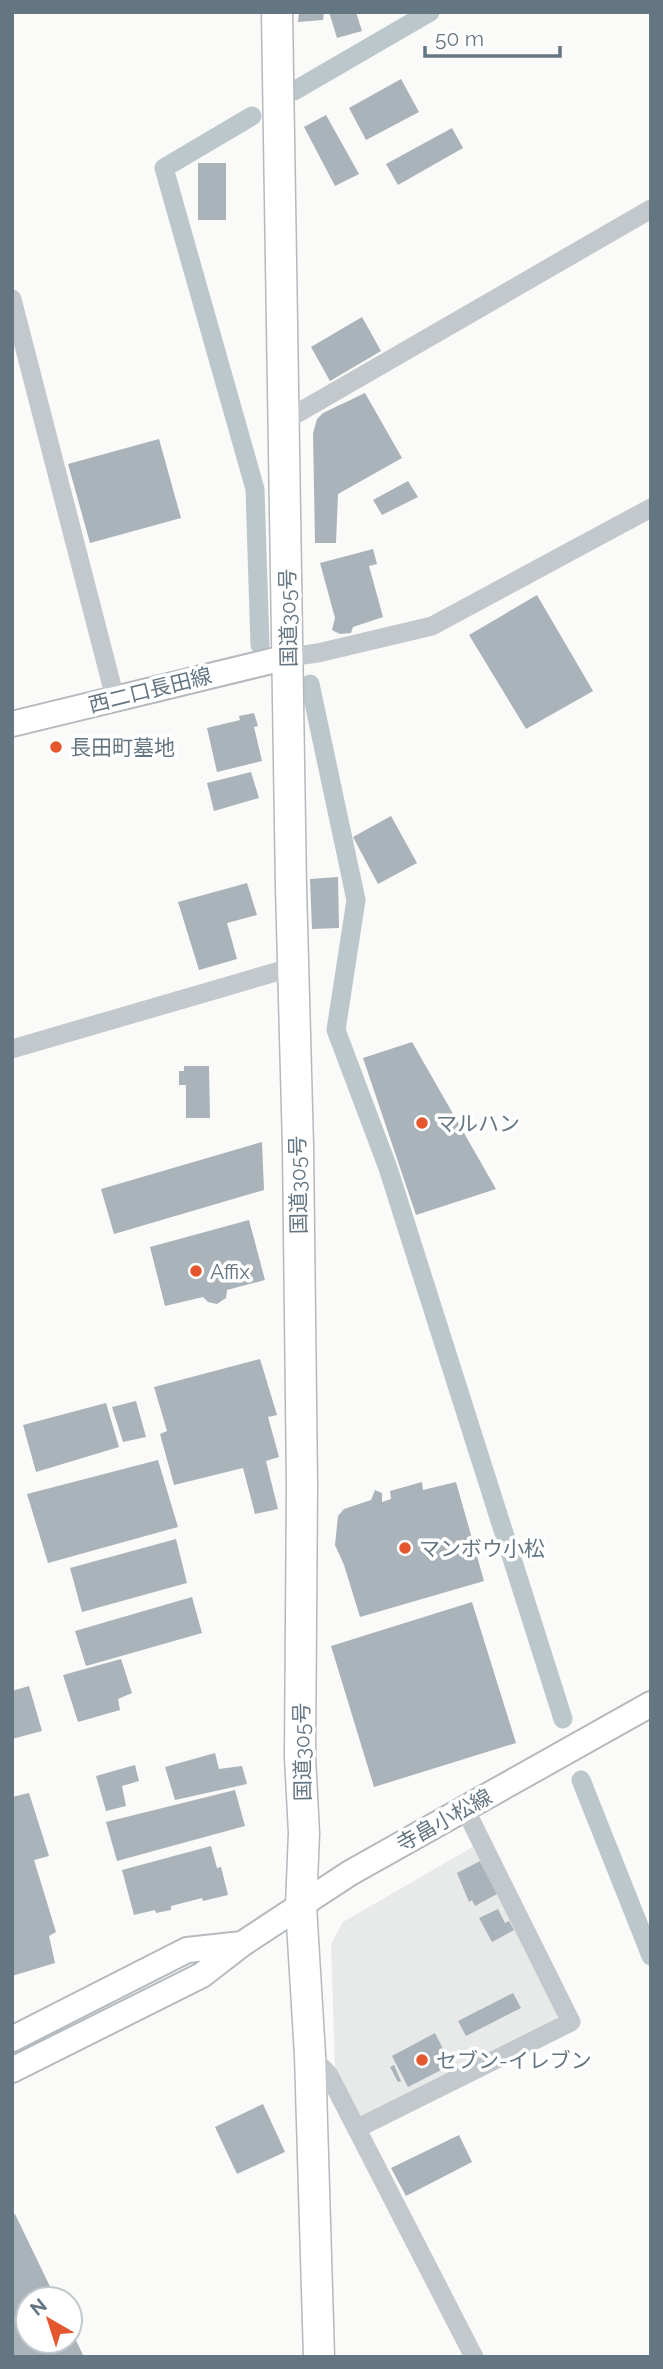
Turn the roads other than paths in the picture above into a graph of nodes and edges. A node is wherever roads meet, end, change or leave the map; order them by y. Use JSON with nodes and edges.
{"nodes":[{"id":1,"x":277,"y":12,"type":"edge"},
{"id":2,"x":651,"y":209,"type":"edge"},
{"id":3,"x":12,"y":299,"type":"edge"},
{"id":4,"x":284,"y":421,"type":"junction"},
{"id":5,"x":651,"y":508,"type":"edge"},
{"id":6,"x":288,"y":657,"type":"junction"},
{"id":7,"x":115,"y":698,"type":"junction"},
{"id":8,"x":12,"y":724,"type":"edge"},
{"id":9,"x":293,"y":967,"type":"junction"},
{"id":10,"x":12,"y":1049,"type":"edge"},
{"id":11,"x":651,"y":1704,"type":"edge"},
{"id":12,"x":465,"y":1809,"type":"junction"},
{"id":13,"x":301,"y":1906,"type":"junction"},
{"id":14,"x":242,"y":1944,"type":"junction"},
{"id":15,"x":12,"y":2039,"type":"edge"},
{"id":16,"x":310,"y":2055,"type":"junction"},
{"id":17,"x":12,"y":2070,"type":"edge"},
{"id":18,"x":358,"y":2128,"type":"junction"},
{"id":19,"x":319,"y":2357,"type":"edge"},
{"id":20,"x":474,"y":2357,"type":"edge"}],
"edges":[{"from":1,"to":4,"type":"highway","name":"国道305号"},
{"from":2,"to":4,"type":"street"},
{"from":3,"to":7,"type":"street"},
{"from":4,"to":6,"type":"highway","name":"国道305号"},
{"from":5,"to":6,"type":"street"},
{"from":6,"to":7,"type":"main road","name":"西二口長田線"},
{"from":6,"to":9,"type":"highway","name":"国道305号"},
{"from":7,"to":8,"type":"main road","name":"西二口長田線"},
{"from":9,"to":10,"type":"street"},
{"from":9,"to":13,"type":"highway","name":"国道305号"},
{"from":11,"to":12,"type":"main road","name":"寺畠小松線"},
{"from":12,"to":13,"type":"main road","name":"寺畠小松線"},
{"from":12,"to":18,"type":"street"},
{"from":13,"to":14,"type":"main road","name":"寺畠小松線"},
{"from":13,"to":16,"type":"highway","name":"国道305号"},
{"from":14,"to":15,"type":"main road","name":"寺畠小松線"},
{"from":14,"to":17,"type":"main road","name":"寺畠小松線"},
{"from":16,"to":18,"type":"street"},
{"from":16,"to":19,"type":"highway","name":"国道305号"},
{"from":18,"to":20,"type":"street"}]}
